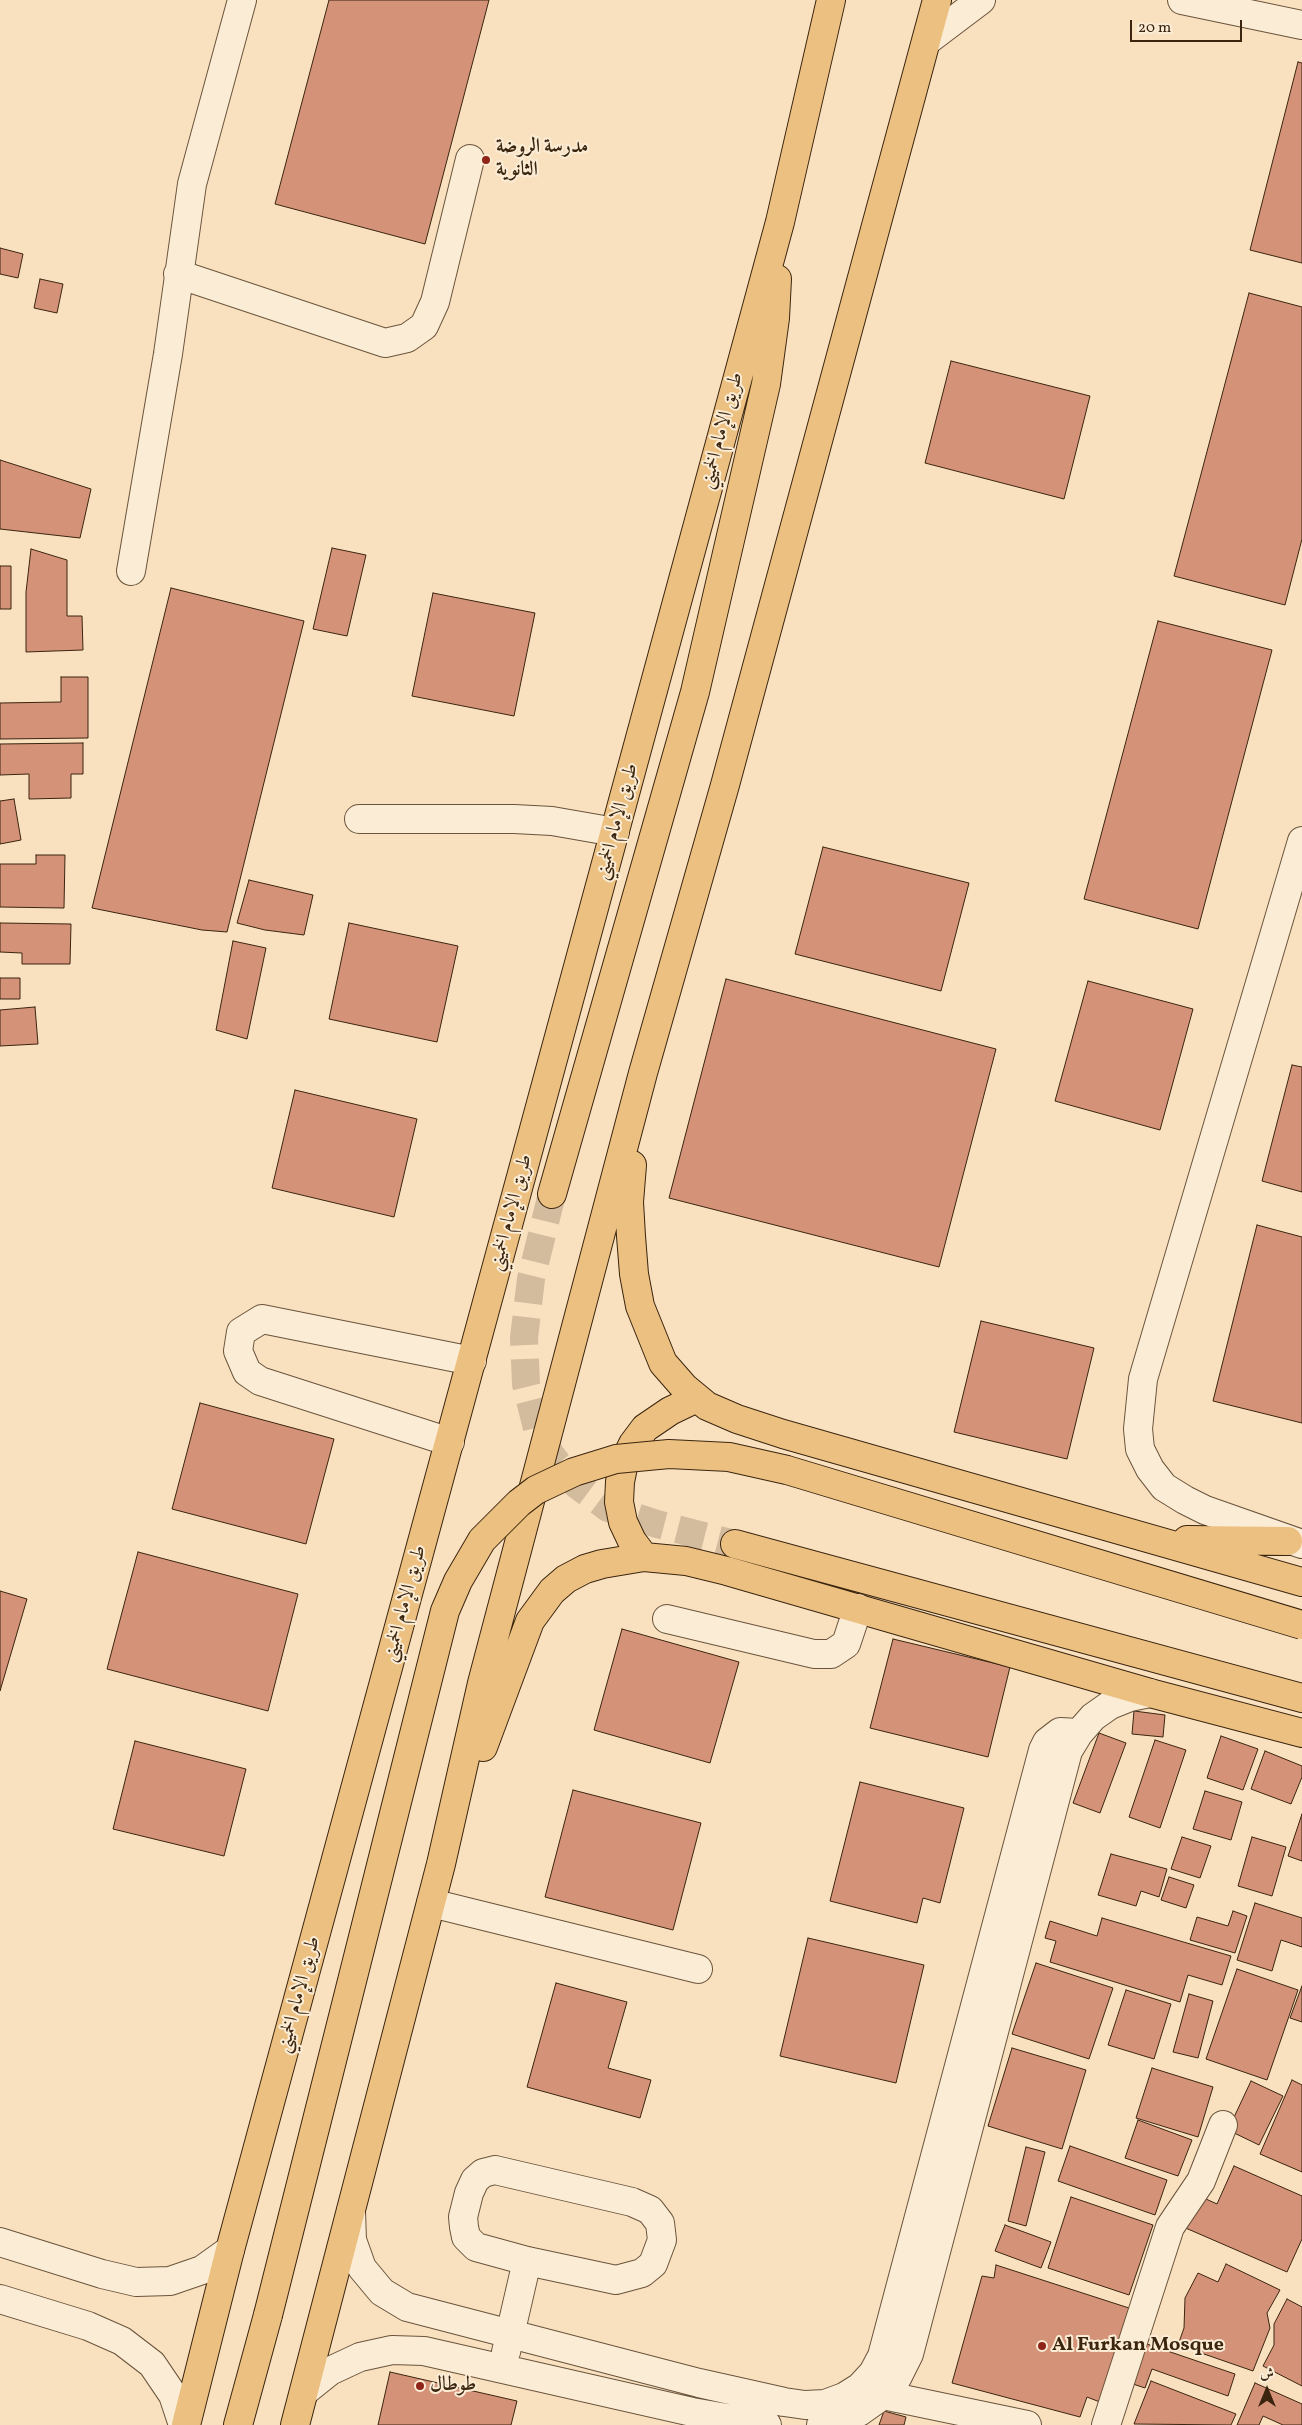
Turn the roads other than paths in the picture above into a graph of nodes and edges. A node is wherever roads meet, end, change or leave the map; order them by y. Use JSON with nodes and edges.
{"nodes":[{"id":1,"x":242,"y":0,"type":"edge"},
{"id":2,"x":830,"y":0,"type":"edge"},
{"id":3,"x":937,"y":0,"type":"edge"},
{"id":4,"x":982,"y":0,"type":"edge"},
{"id":5,"x":1182,"y":0,"type":"edge"},
{"id":6,"x":1302,"y":25,"type":"edge"},
{"id":7,"x":928,"y":40,"type":"junction"},
{"id":8,"x":470,"y":159,"type":"dead end"},
{"id":9,"x":780,"y":222,"type":"junction"},
{"id":10,"x":178,"y":274,"type":"junction"},
{"id":11,"x":131,"y":571,"type":"dead end"},
{"id":12,"x":359,"y":819,"type":"dead end"},
{"id":13,"x":615,"y":832,"type":"junction"},
{"id":14,"x":1302,"y":842,"type":"edge"},
{"id":15,"x":643,"y":1073,"type":"junction"},
{"id":16,"x":552,"y":1194,"type":"tunnel mouth"},
{"id":17,"x":472,"y":1361,"type":"junction"},
{"id":18,"x":697,"y":1398,"type":"junction"},
{"id":19,"x":450,"y":1442,"type":"junction"},
{"id":20,"x":1150,"y":1540,"type":"junction"},
{"id":21,"x":1295,"y":1543,"type":"edge"},
{"id":22,"x":735,"y":1544,"type":"tunnel mouth"},
{"id":23,"x":644,"y":1557,"type":"junction"},
{"id":24,"x":1302,"y":1582,"type":"edge"},
{"id":25,"x":858,"y":1608,"type":"junction"},
{"id":26,"x":667,"y":1619,"type":"dead end"},
{"id":27,"x":1302,"y":1625,"type":"edge"},
{"id":28,"x":1150,"y":1693,"type":"junction"},
{"id":29,"x":1302,"y":1698,"type":"edge"},
{"id":30,"x":1302,"y":1733,"type":"edge"},
{"id":31,"x":441,"y":1864,"type":"junction"},
{"id":32,"x":431,"y":1903,"type":"junction"},
{"id":33,"x":698,"y":1969,"type":"dead end"},
{"id":34,"x":1223,"y":2125,"type":"dead end"},
{"id":35,"x":352,"y":2210,"type":"junction"},
{"id":36,"x":0,"y":2242,"type":"edge"},
{"id":37,"x":230,"y":2250,"type":"junction"},
{"id":38,"x":527,"y":2261,"type":"junction"},
{"id":39,"x":0,"y":2299,"type":"edge"},
{"id":40,"x":510,"y":2334,"type":"junction"},
{"id":41,"x":502,"y":2368,"type":"junction"},
{"id":42,"x":699,"y":2383,"type":"junction"},
{"id":43,"x":305,"y":2391,"type":"junction"},
{"id":44,"x":872,"y":2391,"type":"junction"},
{"id":45,"x":692,"y":2412,"type":"junction"},
{"id":46,"x":184,"y":2425,"type":"edge"},
{"id":47,"x":238,"y":2425,"type":"edge"},
{"id":48,"x":295,"y":2425,"type":"edge"},
{"id":49,"x":767,"y":2425,"type":"edge"},
{"id":50,"x":821,"y":2425,"type":"edge"},
{"id":51,"x":1027,"y":2425,"type":"edge"},
{"id":52,"x":1106,"y":2425,"type":"edge"}],
"edges":[{"from":1,"to":10,"type":"street"},
{"from":2,"to":9,"type":"highway","name":"طريق الإمام الخميني"},
{"from":3,"to":7,"type":"highway"},
{"from":4,"to":7,"type":"street"},
{"from":5,"to":6,"type":"street"},
{"from":7,"to":15,"type":"highway"},
{"from":8,"to":10,"type":"street"},
{"from":9,"to":13,"type":"highway","name":"طريق الإمام الخميني"},
{"from":9,"to":16,"type":"highway"},
{"from":10,"to":11,"type":"street"},
{"from":12,"to":13,"type":"street"},
{"from":13,"to":17,"type":"highway","name":"طريق الإمام الخميني"},
{"from":14,"to":21,"type":"street"},
{"from":15,"to":18,"type":"highway"},
{"from":15,"to":31,"type":"highway"},
{"from":17,"to":19,"type":"highway","name":"طريق الإمام الخميني"},
{"from":17,"to":19,"type":"street"},
{"from":18,"to":20,"type":"highway"},
{"from":18,"to":23,"type":"highway"},
{"from":19,"to":37,"type":"highway","name":"طريق الإمام الخميني"},
{"from":20,"to":21,"type":"highway"},
{"from":20,"to":24,"type":"highway"},
{"from":22,"to":29,"type":"highway"},
{"from":23,"to":25,"type":"highway"},
{"from":23,"to":31,"type":"highway"},
{"from":25,"to":26,"type":"street"},
{"from":25,"to":28,"type":"highway"},
{"from":27,"to":47,"type":"highway","bridge":true},
{"from":28,"to":30,"type":"highway"},
{"from":28,"to":44,"type":"street"},
{"from":31,"to":32,"type":"highway"},
{"from":32,"to":33,"type":"street"},
{"from":32,"to":35,"type":"highway"},
{"from":34,"to":52,"type":"street"},
{"from":35,"to":40,"type":"street"},
{"from":35,"to":43,"type":"highway"},
{"from":36,"to":37,"type":"street"},
{"from":37,"to":46,"type":"highway","name":"طريق الإمام الخميني"},
{"from":38,"to":38,"type":"street"},
{"from":38,"to":40,"type":"street"},
{"from":39,"to":46,"type":"street"},
{"from":40,"to":41,"type":"street"},
{"from":40,"to":42,"type":"street"},
{"from":41,"to":43,"type":"street"},
{"from":41,"to":45,"type":"street"},
{"from":42,"to":44,"type":"street"},
{"from":42,"to":45,"type":"street"},
{"from":43,"to":48,"type":"highway"},
{"from":44,"to":50,"type":"street"},
{"from":44,"to":51,"type":"street"},
{"from":45,"to":49,"type":"street"}]}
